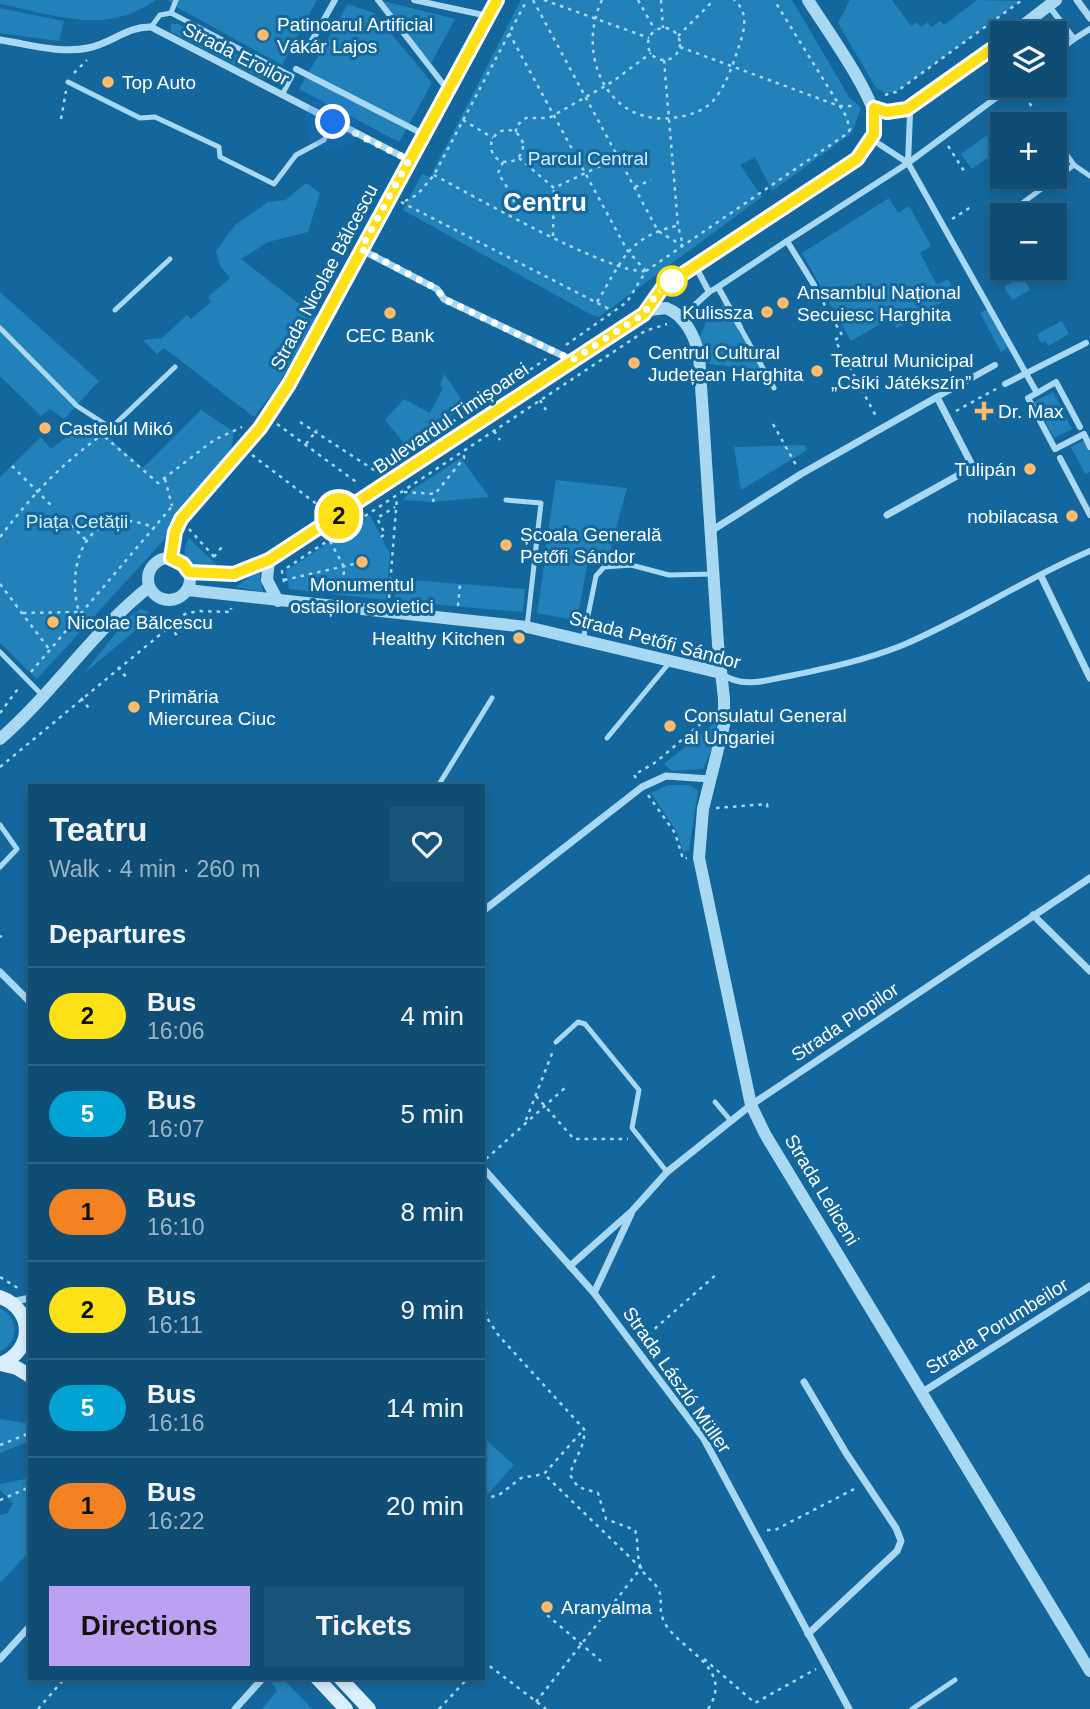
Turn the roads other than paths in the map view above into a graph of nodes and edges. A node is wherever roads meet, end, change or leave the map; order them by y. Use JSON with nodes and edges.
{"nodes":[{"id":1,"x":176,"y":0,"type":"edge"},
{"id":2,"x":335,"y":0,"type":"edge"},
{"id":3,"x":379,"y":0,"type":"edge"},
{"id":4,"x":414,"y":0,"type":"edge"},
{"id":5,"x":497,"y":0,"type":"edge"},
{"id":6,"x":808,"y":0,"type":"edge"},
{"id":7,"x":1077,"y":0,"type":"edge"},
{"id":8,"x":1054,"y":5,"type":"edge"},
{"id":9,"x":171,"y":13,"type":"junction"},
{"id":10,"x":488,"y":16,"type":"junction"},
{"id":11,"x":1090,"y":18,"type":"edge"},
{"id":12,"x":1031,"y":21,"type":"edge"},
{"id":13,"x":151,"y":27,"type":"junction"},
{"id":14,"x":1090,"y":29,"type":"edge"},
{"id":15,"x":1074,"y":39,"type":"junction"},
{"id":16,"x":0,"y":40,"type":"edge"},
{"id":17,"x":1067,"y":45,"type":"edge"},
{"id":18,"x":990,"y":50,"type":"edge"},
{"id":19,"x":306,"y":51,"type":"dead end"},
{"id":20,"x":296,"y":69,"type":"dead end"},
{"id":21,"x":68,"y":82,"type":"dead end"},
{"id":22,"x":447,"y":89,"type":"junction"},
{"id":23,"x":282,"y":95,"type":"junction"},
{"id":24,"x":998,"y":98,"type":"edge"},
{"id":25,"x":872,"y":103,"type":"junction"},
{"id":26,"x":910,"y":114,"type":"dead end"},
{"id":27,"x":333,"y":122,"type":"junction"},
{"id":28,"x":423,"y":134,"type":"junction"},
{"id":29,"x":879,"y":144,"type":"dead end"},
{"id":30,"x":1067,"y":155,"type":"edge"},
{"id":31,"x":409,"y":160,"type":"junction"},
{"id":32,"x":908,"y":163,"type":"junction"},
{"id":33,"x":1074,"y":165,"type":"junction"},
{"id":34,"x":1090,"y":176,"type":"edge"},
{"id":35,"x":1022,"y":203,"type":"edge"},
{"id":36,"x":787,"y":241,"type":"junction"},
{"id":37,"x":361,"y":249,"type":"junction"},
{"id":38,"x":170,"y":259,"type":"dead end"},
{"id":39,"x":698,"y":271,"type":"dead end"},
{"id":40,"x":814,"y":285,"type":"road end"},
{"id":41,"x":718,"y":287,"type":"junction"},
{"id":42,"x":709,"y":292,"type":"junction"},
{"id":43,"x":115,"y":310,"type":"dead end"},
{"id":44,"x":644,"y":314,"type":"junction"},
{"id":45,"x":685,"y":314,"type":"dead end"},
{"id":46,"x":740,"y":327,"type":"joint"},
{"id":47,"x":0,"y":328,"type":"edge"},
{"id":48,"x":1086,"y":343,"type":"dead end"},
{"id":49,"x":572,"y":360,"type":"junction"},
{"id":50,"x":995,"y":365,"type":"dead end"},
{"id":51,"x":175,"y":367,"type":"dead end"},
{"id":52,"x":1027,"y":373,"type":"junction"},
{"id":53,"x":1005,"y":384,"type":"road end"},
{"id":54,"x":774,"y":388,"type":"dead end"},
{"id":55,"x":1037,"y":393,"type":"junction"},
{"id":56,"x":937,"y":397,"type":"junction"},
{"id":57,"x":1080,"y":427,"type":"dead end"},
{"id":58,"x":1090,"y":447,"type":"edge"},
{"id":59,"x":1060,"y":458,"type":"dead end"},
{"id":60,"x":506,"y":500,"type":"dead end"},
{"id":61,"x":887,"y":515,"type":"dead end"},
{"id":62,"x":1090,"y":515,"type":"edge"},
{"id":63,"x":710,"y":531,"type":"junction"},
{"id":64,"x":1090,"y":551,"type":"edge"},
{"id":65,"x":171,"y":558,"type":"junction"},
{"id":66,"x":269,"y":560,"type":"junction"},
{"id":67,"x":189,"y":572,"type":"junction"},
{"id":68,"x":713,"y":574,"type":"junction"},
{"id":69,"x":1041,"y":576,"type":"junction"},
{"id":70,"x":149,"y":587,"type":"junction"},
{"id":71,"x":187,"y":590,"type":"junction"},
{"id":72,"x":278,"y":601,"type":"junction"},
{"id":73,"x":527,"y":627,"type":"junction"},
{"id":74,"x":583,"y":640,"type":"junction"},
{"id":75,"x":0,"y":652,"type":"edge"},
{"id":76,"x":671,"y":661,"type":"junction"},
{"id":77,"x":721,"y":673,"type":"junction"},
{"id":78,"x":1090,"y":678,"type":"edge"},
{"id":79,"x":43,"y":697,"type":"junction"},
{"id":80,"x":492,"y":698,"type":"dead end"},
{"id":81,"x":607,"y":738,"type":"dead end"},
{"id":82,"x":0,"y":739,"type":"edge"},
{"id":83,"x":710,"y":779,"type":"junction"},
{"id":84,"x":439,"y":784,"type":"edge"},
{"id":85,"x":0,"y":825,"type":"edge"},
{"id":86,"x":0,"y":867,"type":"edge"},
{"id":87,"x":1090,"y":878,"type":"edge"},
{"id":88,"x":485,"y":910,"type":"edge"},
{"id":89,"x":1033,"y":915,"type":"junction"},
{"id":90,"x":1090,"y":971,"type":"edge"},
{"id":91,"x":0,"y":972,"type":"edge"},
{"id":92,"x":28,"y":1000,"type":"edge"},
{"id":93,"x":556,"y":1041,"type":"road end"},
{"id":94,"x":715,"y":1102,"type":"dead end"},
{"id":95,"x":751,"y":1105,"type":"junction"},
{"id":96,"x":732,"y":1121,"type":"junction"},
{"id":97,"x":658,"y":1146,"type":"dead end"},
{"id":98,"x":651,"y":1152,"type":"junction"},
{"id":99,"x":485,"y":1170,"type":"edge"},
{"id":100,"x":667,"y":1172,"type":"junction"},
{"id":101,"x":632,"y":1212,"type":"junction"},
{"id":102,"x":570,"y":1266,"type":"junction"},
{"id":103,"x":1090,"y":1286,"type":"edge"},
{"id":104,"x":594,"y":1293,"type":"junction"},
{"id":105,"x":28,"y":1296,"type":"edge"},
{"id":106,"x":6,"y":1299,"type":"edge"},
{"id":107,"x":28,"y":1335,"type":"edge"},
{"id":108,"x":1,"y":1364,"type":"edge"},
{"id":109,"x":28,"y":1375,"type":"edge"},
{"id":110,"x":804,"y":1382,"type":"dead end"},
{"id":111,"x":921,"y":1393,"type":"junction"},
{"id":112,"x":28,"y":1628,"type":"edge"},
{"id":113,"x":808,"y":1634,"type":"junction"},
{"id":114,"x":1,"y":1656,"type":"edge"},
{"id":115,"x":1090,"y":1671,"type":"edge"},
{"id":116,"x":955,"y":1679,"type":"dead end"},
{"id":117,"x":261,"y":1680,"type":"edge"},
{"id":118,"x":319,"y":1680,"type":"edge"},
{"id":119,"x":342,"y":1680,"type":"edge"},
{"id":120,"x":235,"y":1709,"type":"edge"},
{"id":121,"x":346,"y":1709,"type":"edge"},
{"id":122,"x":369,"y":1709,"type":"edge"},
{"id":123,"x":849,"y":1709,"type":"edge"},
{"id":124,"x":912,"y":1709,"type":"edge"}],
"edges":[{"from":1,"to":9,"type":"lane"},
{"from":2,"to":19,"type":"street"},
{"from":3,"to":22,"type":"street"},
{"from":4,"to":10,"type":"street"},
{"from":5,"to":10,"type":"street","name":"Strada Nicolae Bălcescu"},
{"from":6,"to":25,"type":"street"},
{"from":7,"to":11,"type":"street"},
{"from":8,"to":12,"type":"street"},
{"from":8,"to":15,"type":"street"},
{"from":9,"to":13,"type":"lane"},
{"from":9,"to":23,"type":"lane"},
{"from":10,"to":22,"type":"street","name":"Strada Nicolae Bălcescu"},
{"from":13,"to":16,"type":"street"},
{"from":13,"to":23,"type":"street","name":"Strada Eroilor"},
{"from":14,"to":15,"type":"street"},
{"from":15,"to":17,"type":"street"},
{"from":18,"to":25,"type":"street"},
{"from":20,"to":28,"type":"street"},
{"from":21,"to":27,"type":"lane"},
{"from":22,"to":28,"type":"street","name":"Strada Nicolae Bălcescu"},
{"from":23,"to":27,"type":"street","name":"Strada Eroilor"},
{"from":24,"to":32,"type":"street"},
{"from":25,"to":44,"type":"street","name":"Bulevardul Timișoarei"},
{"from":26,"to":32,"type":"street"},
{"from":27,"to":31,"type":"street","name":"Strada Eroilor"},
{"from":28,"to":31,"type":"street","name":"Strada Nicolae Bălcescu"},
{"from":29,"to":32,"type":"street"},
{"from":30,"to":33,"type":"lane"},
{"from":31,"to":37,"type":"street","name":"Strada Nicolae Bălcescu"},
{"from":32,"to":36,"type":"street"},
{"from":32,"to":52,"type":"street"},
{"from":33,"to":34,"type":"lane"},
{"from":33,"to":35,"type":"lane"},
{"from":36,"to":40,"type":"street"},
{"from":36,"to":41,"type":"street"},
{"from":37,"to":49,"type":"street"},
{"from":37,"to":65,"type":"street","name":"Strada Nicolae Bălcescu"},
{"from":38,"to":43,"type":"lane"},
{"from":39,"to":42,"type":"street"},
{"from":41,"to":42,"type":"street"},
{"from":41,"to":46,"type":"street"},
{"from":42,"to":45,"type":"street"},
{"from":44,"to":49,"type":"street","name":"Bulevardul Timișoarei"},
{"from":44,"to":63,"type":"street","name":"Strada Leliceni"},
{"from":46,"to":54,"type":"lane"},
{"from":47,"to":51,"type":"lane"},
{"from":48,"to":52,"type":"street"},
{"from":49,"to":66,"type":"street","name":"Bulevardul Timișoarei"},
{"from":50,"to":56,"type":"street"},
{"from":52,"to":53,"type":"street"},
{"from":52,"to":55,"type":"street"},
{"from":55,"to":57,"type":"street"},
{"from":55,"to":58,"type":"street"},
{"from":56,"to":61,"type":"street"},
{"from":56,"to":63,"type":"street"},
{"from":59,"to":62,"type":"street"},
{"from":60,"to":73,"type":"lane"},
{"from":63,"to":68,"type":"street","name":"Strada Leliceni"},
{"from":64,"to":69,"type":"street","name":"Strada Petőfi Sándor"},
{"from":65,"to":67,"type":"street"},
{"from":65,"to":70,"type":"street"},
{"from":66,"to":67,"type":"street","name":"Bulevardul Timișoarei"},
{"from":66,"to":72,"type":"street"},
{"from":67,"to":71,"type":"street"},
{"from":68,"to":74,"type":"lane"},
{"from":68,"to":77,"type":"street","name":"Strada Leliceni"},
{"from":69,"to":77,"type":"street","name":"Strada Petőfi Sándor"},
{"from":69,"to":78,"type":"street"},
{"from":70,"to":71,"type":"street"},
{"from":70,"to":79,"type":"street"},
{"from":71,"to":72,"type":"street","name":"Strada Petőfi Sándor"},
{"from":72,"to":73,"type":"street","name":"Strada Petőfi Sándor"},
{"from":73,"to":74,"type":"street","name":"Strada Petőfi Sándor"},
{"from":74,"to":76,"type":"street","name":"Strada Petőfi Sándor"},
{"from":75,"to":79,"type":"lane"},
{"from":76,"to":77,"type":"street","name":"Strada Petőfi Sándor"},
{"from":76,"to":81,"type":"lane"},
{"from":77,"to":83,"type":"street","name":"Strada Leliceni"},
{"from":79,"to":82,"type":"street"},
{"from":80,"to":84,"type":"lane"},
{"from":83,"to":88,"type":"street"},
{"from":83,"to":95,"type":"street","name":"Strada Leliceni"},
{"from":85,"to":86,"type":"lane"},
{"from":87,"to":89,"type":"street","name":"Strada Plopilor"},
{"from":89,"to":90,"type":"street"},
{"from":89,"to":95,"type":"street","name":"Strada Plopilor"},
{"from":91,"to":92,"type":"street"},
{"from":93,"to":98,"type":"lane"},
{"from":94,"to":96,"type":"lane"},
{"from":95,"to":96,"type":"street","name":"Strada Plopilor"},
{"from":95,"to":111,"type":"street","name":"Strada Leliceni"},
{"from":96,"to":100,"type":"street","name":"Strada Plopilor"},
{"from":97,"to":98,"type":"lane"},
{"from":98,"to":100,"type":"lane"},
{"from":99,"to":102,"type":"street","name":"Strada László Müller"},
{"from":100,"to":101,"type":"street","name":"Strada Plopilor"},
{"from":101,"to":102,"type":"street"},
{"from":101,"to":104,"type":"street"},
{"from":102,"to":104,"type":"street","name":"Strada László Müller"},
{"from":103,"to":111,"type":"street","name":"Strada Porumbeilor"},
{"from":104,"to":113,"type":"street","name":"Strada László Müller"},
{"from":105,"to":106,"type":"street"},
{"from":106,"to":107,"type":"main road"},
{"from":107,"to":108,"type":"main road"},
{"from":108,"to":109,"type":"main road"},
{"from":110,"to":113,"type":"street"},
{"from":111,"to":115,"type":"street","name":"Strada Leliceni"},
{"from":112,"to":114,"type":"street"},
{"from":113,"to":123,"type":"street","name":"Strada László Müller"},
{"from":116,"to":124,"type":"lane"},
{"from":117,"to":120,"type":"street"},
{"from":118,"to":121,"type":"main road"},
{"from":119,"to":122,"type":"main road"}]}
